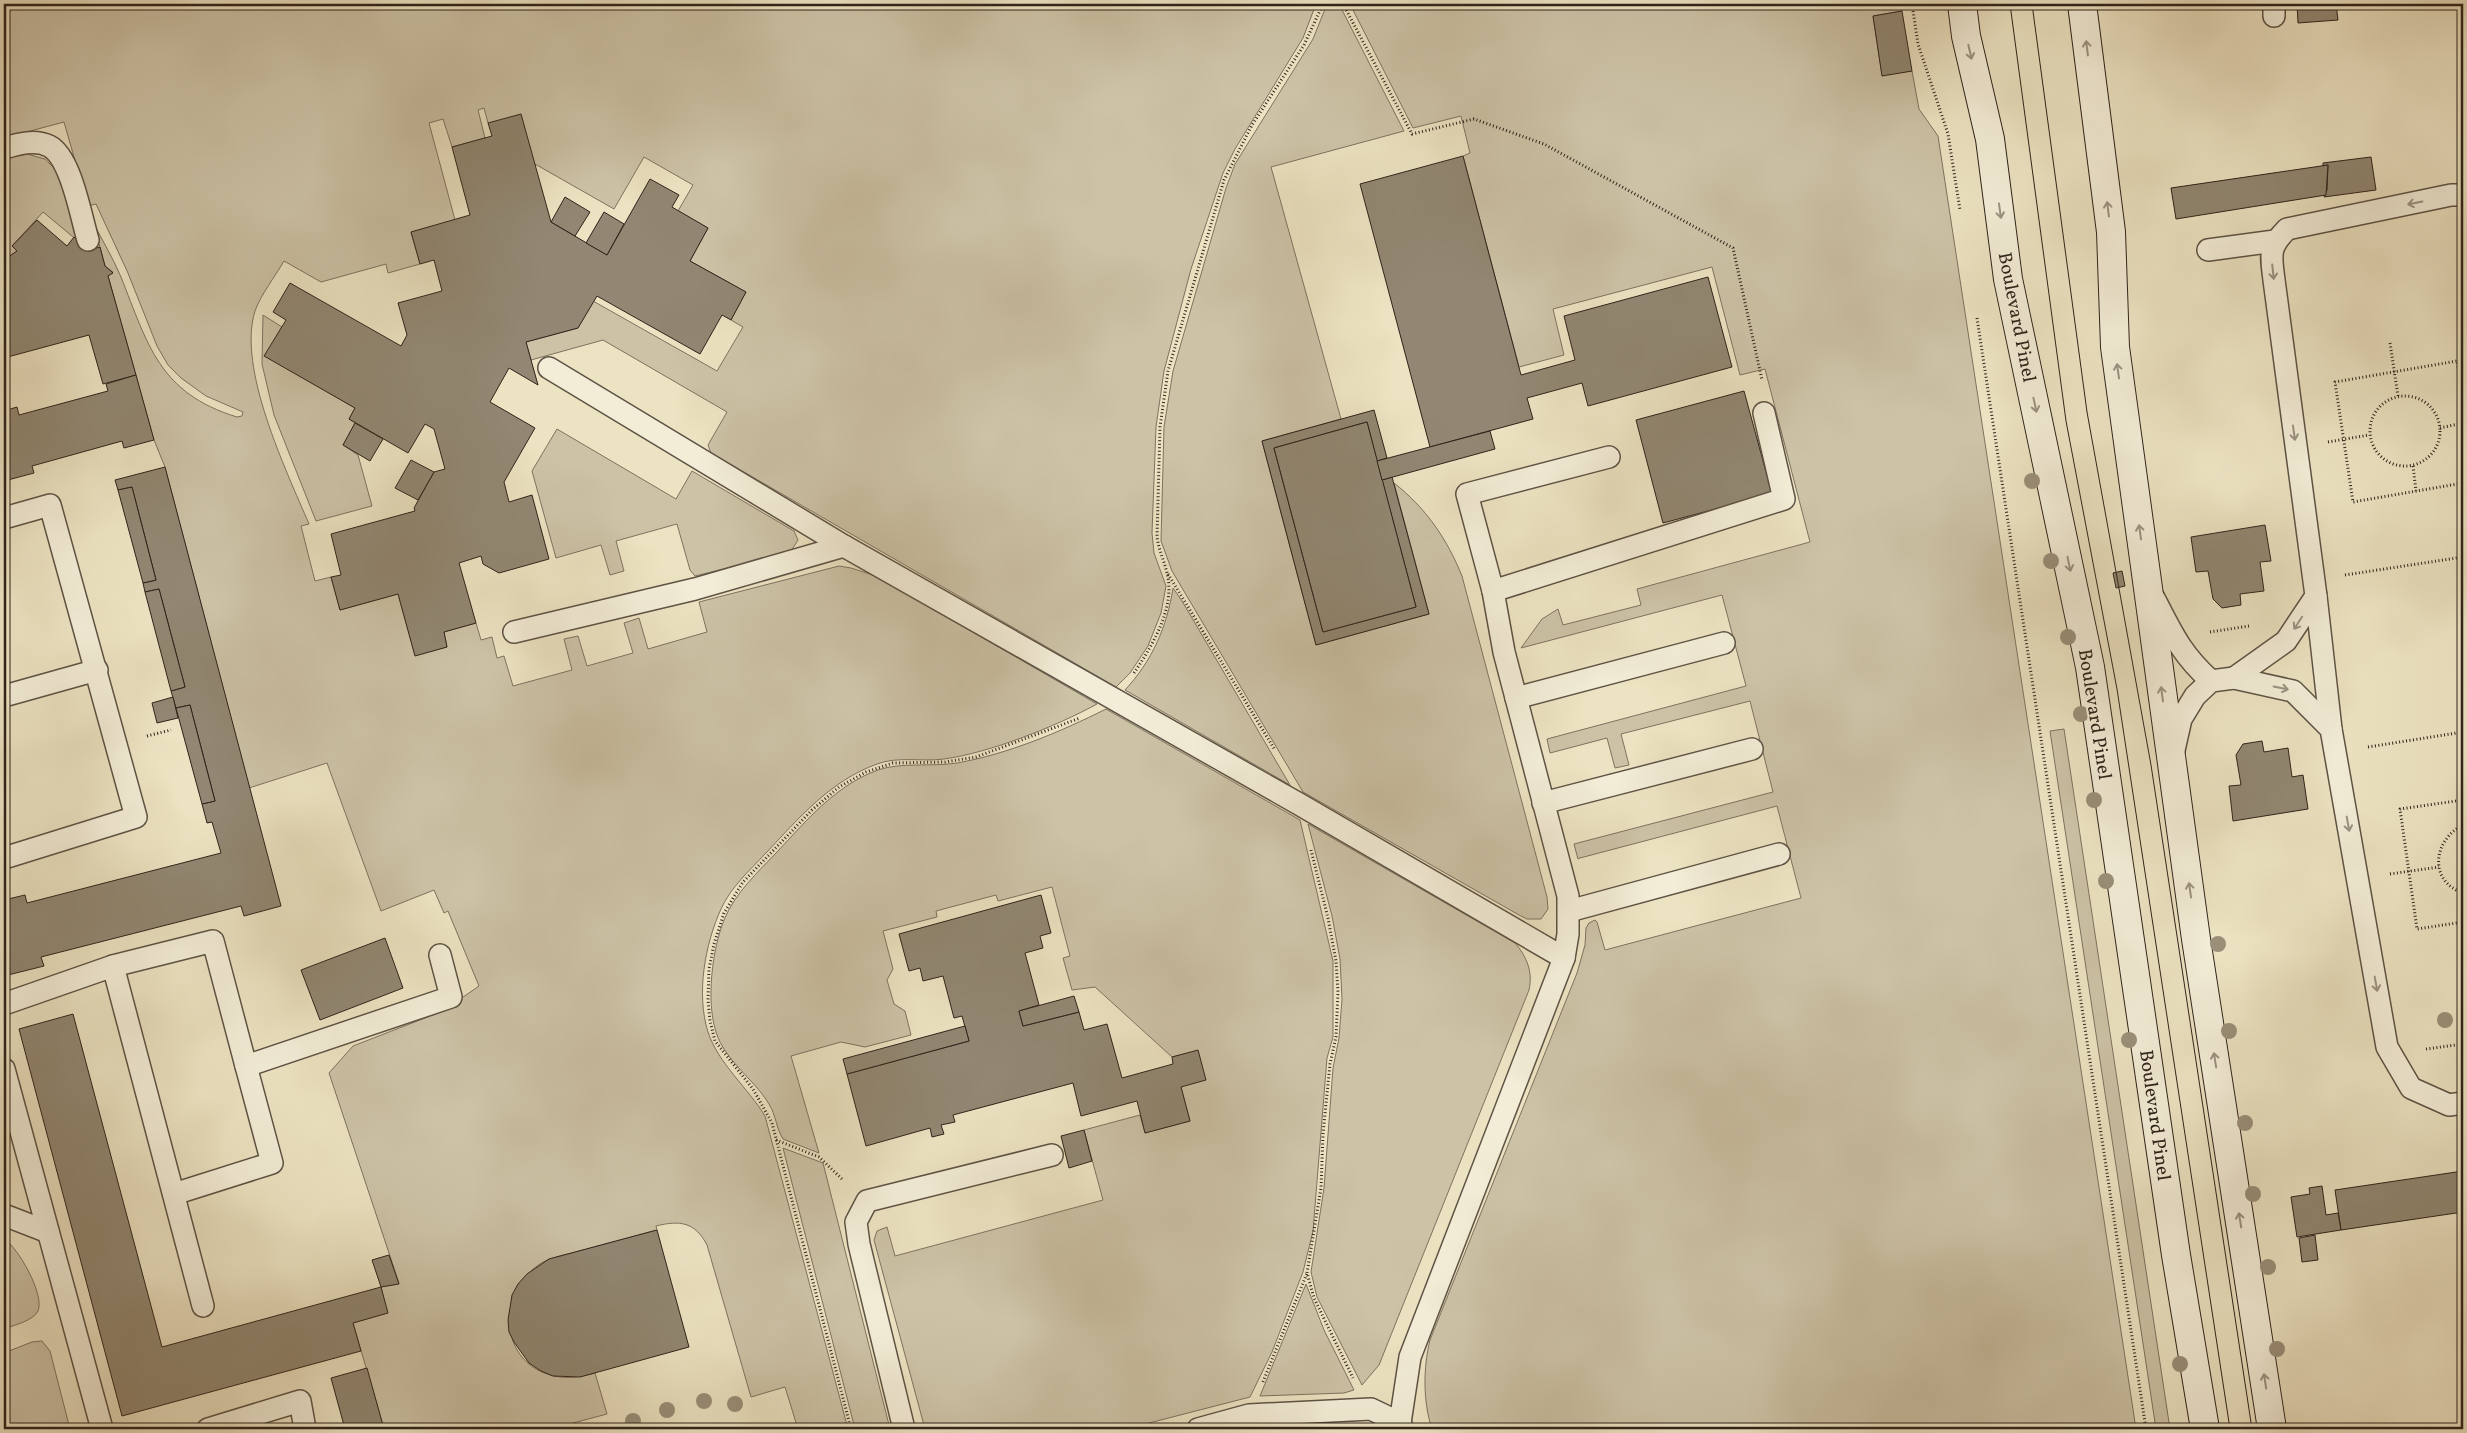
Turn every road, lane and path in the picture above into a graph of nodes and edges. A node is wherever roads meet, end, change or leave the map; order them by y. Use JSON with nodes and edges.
{"nodes":[{"id":1,"x":1323,"y":4,"type":"edge"},
{"id":2,"x":1343,"y":4,"type":"edge"},
{"id":3,"x":1912,"y":4,"type":"edge"},
{"id":4,"x":1962,"y":4,"type":"edge"},
{"id":5,"x":2082,"y":4,"type":"edge"},
{"id":6,"x":4,"y":148,"type":"edge"},
{"id":7,"x":2463,"y":195,"type":"edge"},
{"id":8,"x":1960,"y":212,"type":"dead end"},
{"id":9,"x":88,"y":240,"type":"dead end"},
{"id":10,"x":2275,"y":241,"type":"junction"},
{"id":11,"x":2208,"y":250,"type":"dead end"},
{"id":12,"x":1976,"y":310,"type":"dead end"},
{"id":13,"x":2390,"y":343,"type":"dead end"},
{"id":14,"x":549,"y":368,"type":"dead end"},
{"id":15,"x":2394,"y":371,"type":"junction"},
{"id":16,"x":2398,"y":396,"type":"junction"},
{"id":17,"x":2463,"y":402,"type":"edge"},
{"id":18,"x":1764,"y":413,"type":"joint"},
{"id":19,"x":2463,"y":423,"type":"edge"},
{"id":20,"x":2440,"y":428,"type":"junction"},
{"id":21,"x":2369,"y":435,"type":"junction"},
{"id":22,"x":2343,"y":440,"type":"junction"},
{"id":23,"x":2296,"y":448,"type":"junction"},
{"id":24,"x":1609,"y":457,"type":"dead end"},
{"id":25,"x":2413,"y":466,"type":"junction"},
{"id":26,"x":2463,"y":483,"type":"edge"},
{"id":27,"x":2416,"y":491,"type":"junction"},
{"id":28,"x":4,"y":518,"type":"edge"},
{"id":29,"x":844,"y":546,"type":"junction"},
{"id":30,"x":1167,"y":573,"type":"junction"},
{"id":31,"x":2146,"y":580,"type":"junction"},
{"id":32,"x":1493,"y":591,"type":"junction"},
{"id":33,"x":2316,"y":596,"type":"junction"},
{"id":34,"x":514,"y":632,"type":"dead end"},
{"id":35,"x":1724,"y":643,"type":"dead end"},
{"id":36,"x":97,"y":670,"type":"junction"},
{"id":37,"x":2234,"y":678,"type":"junction"},
{"id":38,"x":2211,"y":681,"type":"junction"},
{"id":39,"x":4,"y":696,"type":"edge"},
{"id":40,"x":1112,"y":698,"type":"junction"},
{"id":41,"x":1516,"y":698,"type":"junction"},
{"id":42,"x":2331,"y":729,"type":"junction"},
{"id":43,"x":2463,"y":732,"type":"edge"},
{"id":44,"x":2360,"y":748,"type":"dead end"},
{"id":45,"x":1752,"y":749,"type":"dead end"},
{"id":46,"x":1276,"y":753,"type":"dead end"},
{"id":47,"x":2172,"y":759,"type":"junction"},
{"id":48,"x":2462,"y":800,"type":"edge"},
{"id":49,"x":1299,"y":804,"type":"junction"},
{"id":50,"x":1543,"y":804,"type":"junction"},
{"id":51,"x":2463,"y":824,"type":"edge"},
{"id":52,"x":1779,"y":854,"type":"dead end"},
{"id":53,"x":4,"y":858,"type":"edge"},
{"id":54,"x":2439,"y":867,"type":"junction"},
{"id":55,"x":2409,"y":872,"type":"junction"},
{"id":56,"x":2358,"y":879,"type":"junction"},
{"id":57,"x":2463,"y":892,"type":"edge"},
{"id":58,"x":1569,"y":911,"type":"junction"},
{"id":59,"x":2463,"y":922,"type":"edge"},
{"id":60,"x":440,"y":954,"type":"dead end"},
{"id":61,"x":1564,"y":958,"type":"junction"},
{"id":62,"x":113,"y":966,"type":"junction"},
{"id":63,"x":4,"y":1004,"type":"edge"},
{"id":64,"x":246,"y":1066,"type":"junction"},
{"id":65,"x":4,"y":1069,"type":"edge"},
{"id":66,"x":2463,"y":1103,"type":"edge"},
{"id":67,"x":776,"y":1140,"type":"junction"},
{"id":68,"x":1052,"y":1155,"type":"dead end"},
{"id":69,"x":174,"y":1194,"type":"junction"},
{"id":70,"x":867,"y":1201,"type":"junction"},
{"id":71,"x":4,"y":1216,"type":"edge"},
{"id":72,"x":48,"y":1232,"type":"junction"},
{"id":73,"x":1307,"y":1273,"type":"junction"},
{"id":74,"x":203,"y":1306,"type":"dead end"},
{"id":75,"x":1371,"y":1409,"type":"junction"},
{"id":76,"x":1249,"y":1415,"type":"junction"},
{"id":77,"x":1402,"y":1426,"type":"edge"},
{"id":78,"x":102,"y":1429,"type":"edge"},
{"id":79,"x":208,"y":1429,"type":"edge"},
{"id":80,"x":305,"y":1429,"type":"edge"},
{"id":81,"x":851,"y":1429,"type":"edge"},
{"id":82,"x":904,"y":1429,"type":"edge"},
{"id":83,"x":1198,"y":1429,"type":"edge"},
{"id":84,"x":2146,"y":1429,"type":"edge"},
{"id":85,"x":2206,"y":1429,"type":"edge"},
{"id":86,"x":2272,"y":1429,"type":"edge"}],
"edges":[{"from":1,"to":30,"type":"path"},
{"from":2,"to":18,"type":"path"},
{"from":3,"to":8,"type":"path"},
{"from":4,"to":85,"type":"main road","name":"Boulevard Pinel","one_way":true},
{"from":31,"to":5,"type":"main road","one_way":true},
{"from":6,"to":9,"type":"lane"},
{"from":7,"to":10,"type":"lane","one_way":true},
{"from":10,"to":11,"type":"lane"},
{"from":10,"to":23,"type":"lane","one_way":true},
{"from":12,"to":84,"type":"path"},
{"from":13,"to":15,"type":"path"},
{"from":14,"to":29,"type":"lane"},
{"from":15,"to":16,"type":"path"},
{"from":15,"to":17,"type":"path"},
{"from":15,"to":22,"type":"path"},
{"from":16,"to":20,"type":"path"},
{"from":16,"to":21,"type":"path"},
{"from":18,"to":32,"type":"lane"},
{"from":19,"to":20,"type":"path"},
{"from":20,"to":25,"type":"path"},
{"from":21,"to":22,"type":"path"},
{"from":21,"to":25,"type":"path"},
{"from":22,"to":23,"type":"path"},
{"from":22,"to":27,"type":"path"},
{"from":23,"to":33,"type":"lane"},
{"from":24,"to":32,"type":"lane"},
{"from":25,"to":27,"type":"path"},
{"from":26,"to":27,"type":"path"},
{"from":28,"to":36,"type":"lane"},
{"from":29,"to":34,"type":"lane"},
{"from":29,"to":40,"type":"lane"},
{"from":30,"to":40,"type":"path"},
{"from":30,"to":46,"type":"path"},
{"from":31,"to":38,"type":"lane"},
{"from":47,"to":31,"type":"main road","one_way":true},
{"from":32,"to":41,"type":"lane"},
{"from":33,"to":37,"type":"lane","one_way":true},
{"from":33,"to":42,"type":"lane"},
{"from":35,"to":41,"type":"lane"},
{"from":36,"to":39,"type":"lane"},
{"from":36,"to":53,"type":"lane"},
{"from":37,"to":38,"type":"lane"},
{"from":37,"to":42,"type":"lane","one_way":true},
{"from":38,"to":47,"type":"lane"},
{"from":40,"to":49,"type":"lane"},
{"from":40,"to":67,"type":"path"},
{"from":41,"to":50,"type":"lane"},
{"from":42,"to":56,"type":"lane","one_way":true},
{"from":43,"to":44,"type":"path"},
{"from":45,"to":50,"type":"lane"},
{"from":86,"to":47,"type":"main road","one_way":true},
{"from":48,"to":51,"type":"path"},
{"from":48,"to":55,"type":"path"},
{"from":49,"to":61,"type":"lane"},
{"from":49,"to":73,"type":"path"},
{"from":50,"to":58,"type":"lane"},
{"from":51,"to":54,"type":"path"},
{"from":52,"to":58,"type":"lane"},
{"from":54,"to":55,"type":"path"},
{"from":54,"to":57,"type":"path"},
{"from":55,"to":56,"type":"path"},
{"from":55,"to":59,"type":"path"},
{"from":56,"to":66,"type":"lane","one_way":true},
{"from":58,"to":61,"type":"lane"},
{"from":60,"to":64,"type":"lane"},
{"from":61,"to":77,"type":"lane"},
{"from":62,"to":63,"type":"lane"},
{"from":62,"to":64,"type":"lane"},
{"from":62,"to":69,"type":"lane"},
{"from":64,"to":69,"type":"lane"},
{"from":65,"to":72,"type":"lane"},
{"from":67,"to":70,"type":"path"},
{"from":67,"to":81,"type":"path"},
{"from":68,"to":70,"type":"lane"},
{"from":69,"to":74,"type":"lane"},
{"from":70,"to":82,"type":"lane"},
{"from":71,"to":72,"type":"lane"},
{"from":72,"to":78,"type":"lane"},
{"from":73,"to":75,"type":"path"},
{"from":73,"to":76,"type":"path"},
{"from":75,"to":76,"type":"lane"},
{"from":75,"to":77,"type":"lane"},
{"from":76,"to":83,"type":"lane"},
{"from":79,"to":80,"type":"lane"}]}
